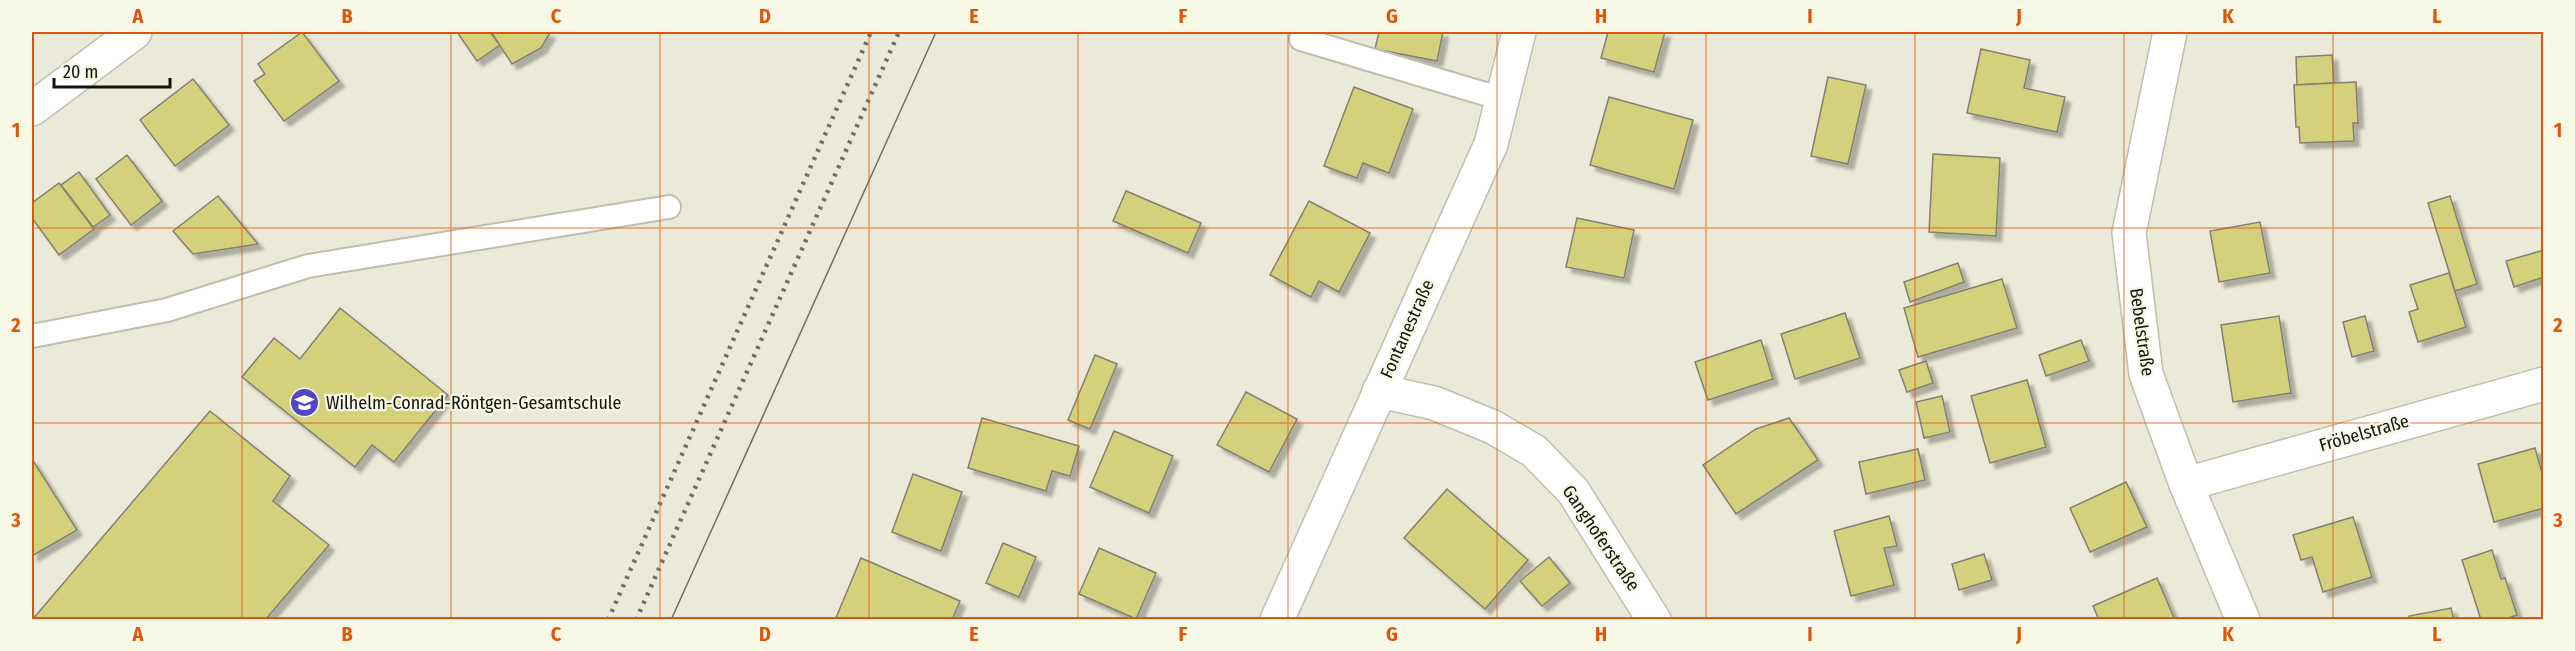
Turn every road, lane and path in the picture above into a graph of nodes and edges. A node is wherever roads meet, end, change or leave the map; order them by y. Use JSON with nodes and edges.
{"nodes":[{"id":1,"x":135,"y":32,"type":"edge"},
{"id":2,"x":1519,"y":32,"type":"edge"},
{"id":3,"x":2170,"y":32,"type":"edge"},
{"id":4,"x":1301,"y":39,"type":"dead end"},
{"id":5,"x":1502,"y":99,"type":"junction"},
{"id":6,"x":32,"y":109,"type":"edge"},
{"id":7,"x":669,"y":207,"type":"dead end"},
{"id":8,"x":32,"y":336,"type":"edge"},
{"id":9,"x":2544,"y":384,"type":"edge"},
{"id":10,"x":1379,"y":391,"type":"junction"},
{"id":11,"x":2186,"y":484,"type":"junction"},
{"id":12,"x":1277,"y":620,"type":"edge"},
{"id":13,"x":1654,"y":620,"type":"edge"},
{"id":14,"x":2243,"y":620,"type":"edge"}],
"edges":[{"from":1,"to":6,"type":"street"},
{"from":2,"to":5,"type":"street","name":"Fontanestraße"},
{"from":3,"to":11,"type":"street","name":"Bebelstraße"},
{"from":4,"to":5,"type":"lane"},
{"from":5,"to":10,"type":"street","name":"Fontanestraße"},
{"from":7,"to":8,"type":"lane"},
{"from":9,"to":11,"type":"street","name":"Fröbelstraße"},
{"from":10,"to":12,"type":"street","name":"Fontanestraße"},
{"from":10,"to":13,"type":"street","name":"Ganghoferstraße"},
{"from":11,"to":14,"type":"street","name":"Bebelstraße"}]}
